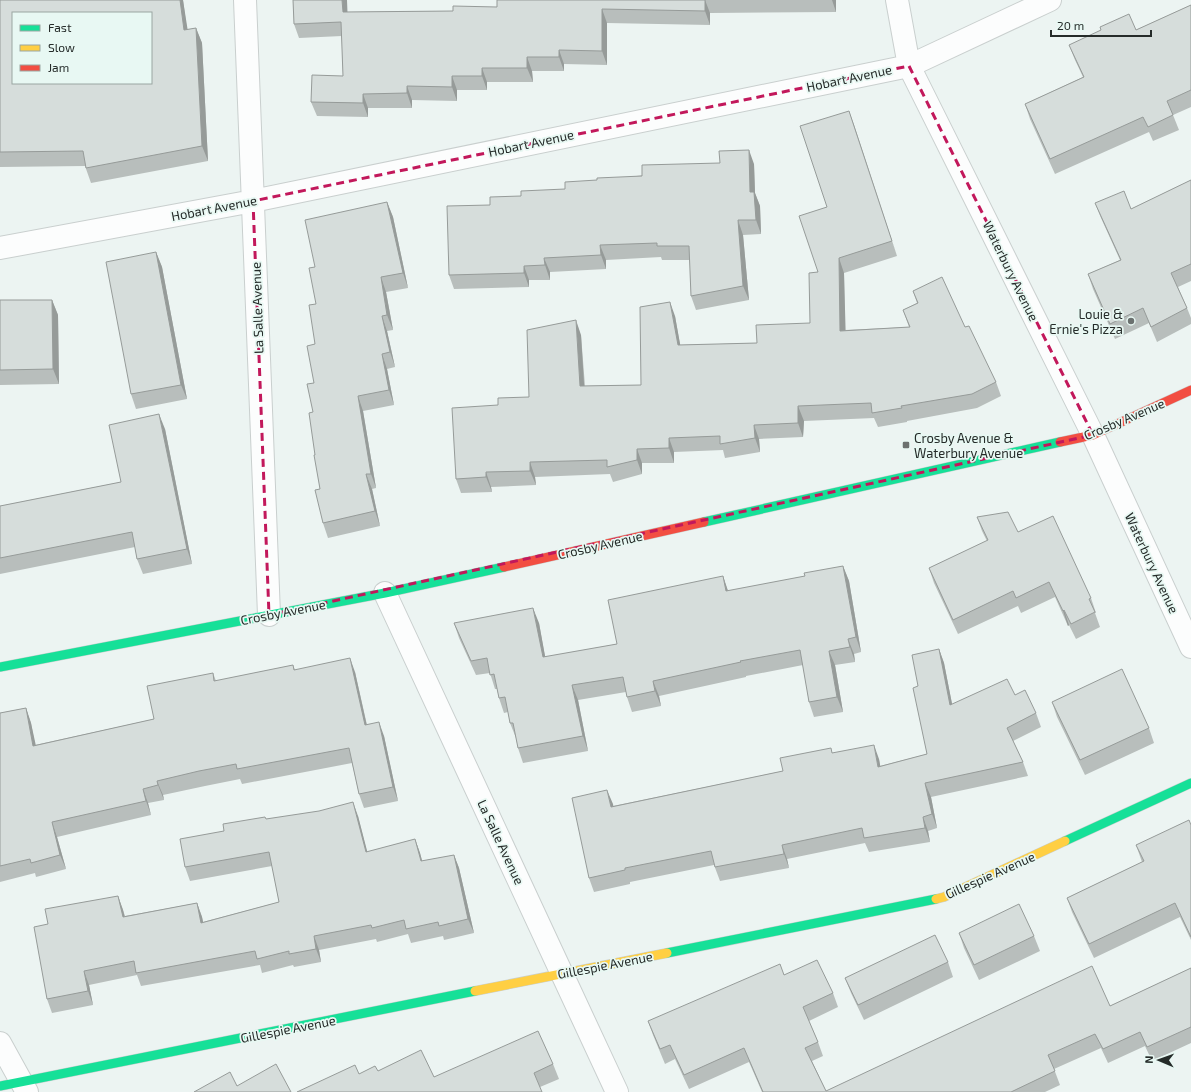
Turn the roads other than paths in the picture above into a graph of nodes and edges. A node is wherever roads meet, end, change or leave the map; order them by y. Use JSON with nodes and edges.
{"nodes":[{"id":1,"x":245,"y":0,"type":"edge"},
{"id":2,"x":897,"y":0,"type":"edge"},
{"id":3,"x":1050,"y":0,"type":"edge"},
{"id":4,"x":909,"y":66,"type":"junction"},
{"id":5,"x":253,"y":201,"type":"junction"},
{"id":6,"x":0,"y":248,"type":"edge"},
{"id":7,"x":1191,"y":390,"type":"edge"},
{"id":8,"x":1093,"y":435,"type":"junction"},
{"id":9,"x":385,"y":592,"type":"junction"},
{"id":10,"x":269,"y":615,"type":"junction"},
{"id":11,"x":1191,"y":647,"type":"edge"},
{"id":12,"x":0,"y":667,"type":"edge"},
{"id":13,"x":1191,"y":783,"type":"edge"},
{"id":14,"x":562,"y":974,"type":"junction"},
{"id":15,"x":0,"y":1042,"type":"edge"},
{"id":16,"x":0,"y":1086,"type":"edge"},
{"id":17,"x":25,"y":1087,"type":"edge"},
{"id":18,"x":617,"y":1092,"type":"edge"}],
"edges":[{"from":1,"to":5,"type":"street","name":"La Salle Avenue"},
{"from":2,"to":4,"type":"street","name":"Waterbury Avenue"},
{"from":3,"to":4,"type":"street","name":"Hobart Avenue"},
{"from":4,"to":5,"type":"street","name":"Hobart Avenue"},
{"from":4,"to":8,"type":"street","name":"Waterbury Avenue"},
{"from":5,"to":6,"type":"street","name":"Hobart Avenue"},
{"from":5,"to":10,"type":"street","name":"La Salle Avenue"},
{"from":7,"to":8,"type":"street","name":"Crosby Avenue"},
{"from":8,"to":9,"type":"street","name":"Crosby Avenue"},
{"from":8,"to":11,"type":"street","name":"Waterbury Avenue"},
{"from":9,"to":10,"type":"street","name":"Crosby Avenue"},
{"from":9,"to":14,"type":"street","name":"La Salle Avenue"},
{"from":10,"to":12,"type":"street","name":"Crosby Avenue"},
{"from":13,"to":14,"type":"street","name":"Gillespie Avenue"},
{"from":14,"to":17,"type":"street","name":"Gillespie Avenue"},
{"from":14,"to":18,"type":"street","name":"La Salle Avenue"},
{"from":15,"to":17,"type":"street"},
{"from":16,"to":17,"type":"street","name":"Gillespie Avenue"}]}
